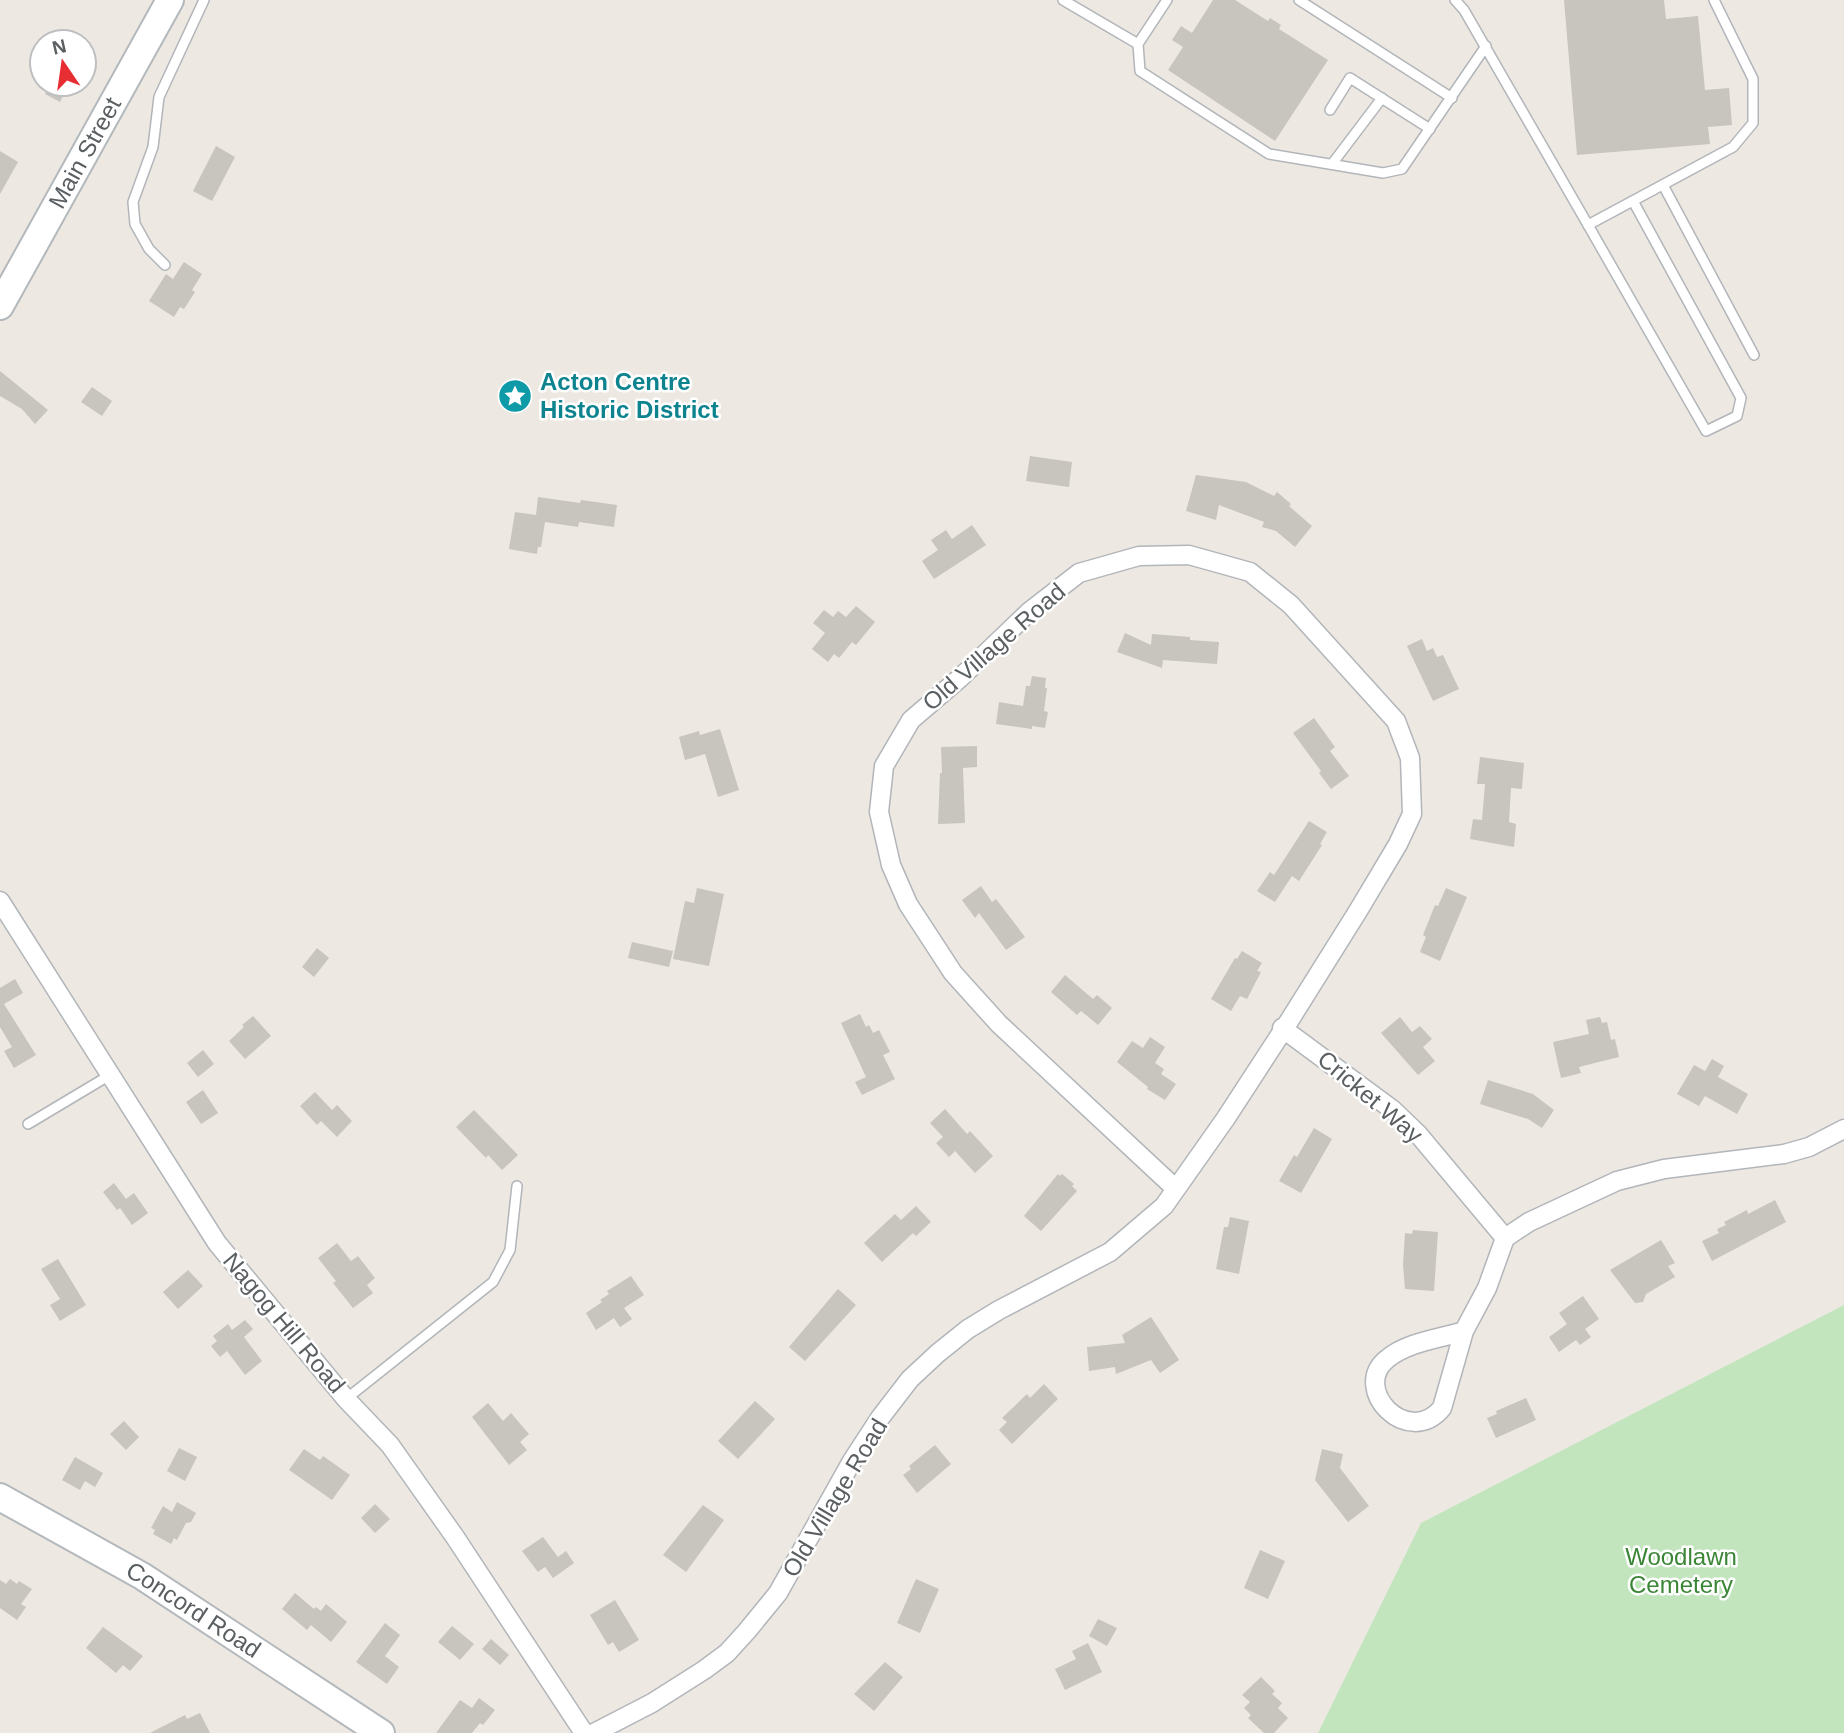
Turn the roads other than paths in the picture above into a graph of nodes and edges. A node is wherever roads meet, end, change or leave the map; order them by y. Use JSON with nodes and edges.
{"nodes":[{"id":1,"x":170,"y":0,"type":"edge"},
{"id":2,"x":204,"y":0,"type":"edge"},
{"id":3,"x":1063,"y":0,"type":"edge"},
{"id":4,"x":1167,"y":0,"type":"edge"},
{"id":5,"x":1299,"y":0,"type":"edge"},
{"id":6,"x":1455,"y":0,"type":"edge"},
{"id":7,"x":1714,"y":0,"type":"edge"},
{"id":8,"x":1138,"y":44,"type":"junction"},
{"id":9,"x":1486,"y":46,"type":"junction"},
{"id":10,"x":1382,"y":98,"type":"junction"},
{"id":11,"x":1452,"y":98,"type":"junction"},
{"id":12,"x":1330,"y":110,"type":"dead end"},
{"id":13,"x":1430,"y":129,"type":"junction"},
{"id":14,"x":1332,"y":164,"type":"junction"},
{"id":15,"x":1663,"y":185,"type":"junction"},
{"id":16,"x":1633,"y":201,"type":"junction"},
{"id":17,"x":1588,"y":225,"type":"junction"},
{"id":18,"x":165,"y":265,"type":"dead end"},
{"id":19,"x":0,"y":306,"type":"edge"},
{"id":20,"x":1754,"y":355,"type":"dead end"},
{"id":21,"x":0,"y":901,"type":"edge"},
{"id":22,"x":1282,"y":1028,"type":"junction"},
{"id":23,"x":110,"y":1075,"type":"junction"},
{"id":24,"x":28,"y":1124,"type":"dead end"},
{"id":25,"x":1844,"y":1129,"type":"edge"},
{"id":26,"x":517,"y":1186,"type":"dead end"},
{"id":27,"x":1176,"y":1189,"type":"junction"},
{"id":28,"x":1505,"y":1238,"type":"junction"},
{"id":29,"x":1464,"y":1331,"type":"junction"},
{"id":30,"x":346,"y":1399,"type":"junction"},
{"id":31,"x":0,"y":1497,"type":"edge"},
{"id":32,"x":381,"y":1733,"type":"edge"},
{"id":33,"x":584,"y":1733,"type":"edge"},
{"id":34,"x":594,"y":1733,"type":"edge"}],
"edges":[{"from":1,"to":19,"type":"street","name":"Main Street"},
{"from":2,"to":18,"type":"lane"},
{"from":3,"to":8,"type":"lane"},
{"from":4,"to":8,"type":"lane"},
{"from":5,"to":11,"type":"lane"},
{"from":6,"to":9,"type":"lane"},
{"from":7,"to":15,"type":"lane"},
{"from":8,"to":14,"type":"lane"},
{"from":9,"to":11,"type":"lane"},
{"from":9,"to":17,"type":"lane"},
{"from":10,"to":12,"type":"lane"},
{"from":10,"to":13,"type":"lane"},
{"from":10,"to":14,"type":"lane"},
{"from":11,"to":13,"type":"lane"},
{"from":13,"to":14,"type":"lane"},
{"from":15,"to":16,"type":"lane"},
{"from":15,"to":20,"type":"lane"},
{"from":16,"to":17,"type":"lane"},
{"from":16,"to":17,"type":"lane"},
{"from":21,"to":23,"type":"street","name":"Nagog Hill Road"},
{"from":22,"to":27,"type":"street","name":"Old Village Road"},
{"from":22,"to":27,"type":"street","name":"Old Village Road"},
{"from":22,"to":28,"type":"street","name":"Cricket Way"},
{"from":23,"to":24,"type":"lane"},
{"from":23,"to":30,"type":"street","name":"Nagog Hill Road"},
{"from":25,"to":28,"type":"street"},
{"from":26,"to":30,"type":"lane"},
{"from":27,"to":34,"type":"street","name":"Old Village Road"},
{"from":28,"to":29,"type":"street"},
{"from":29,"to":29,"type":"street"},
{"from":30,"to":33,"type":"street","name":"Nagog Hill Road"},
{"from":31,"to":32,"type":"street","name":"Concord Road"}]}
